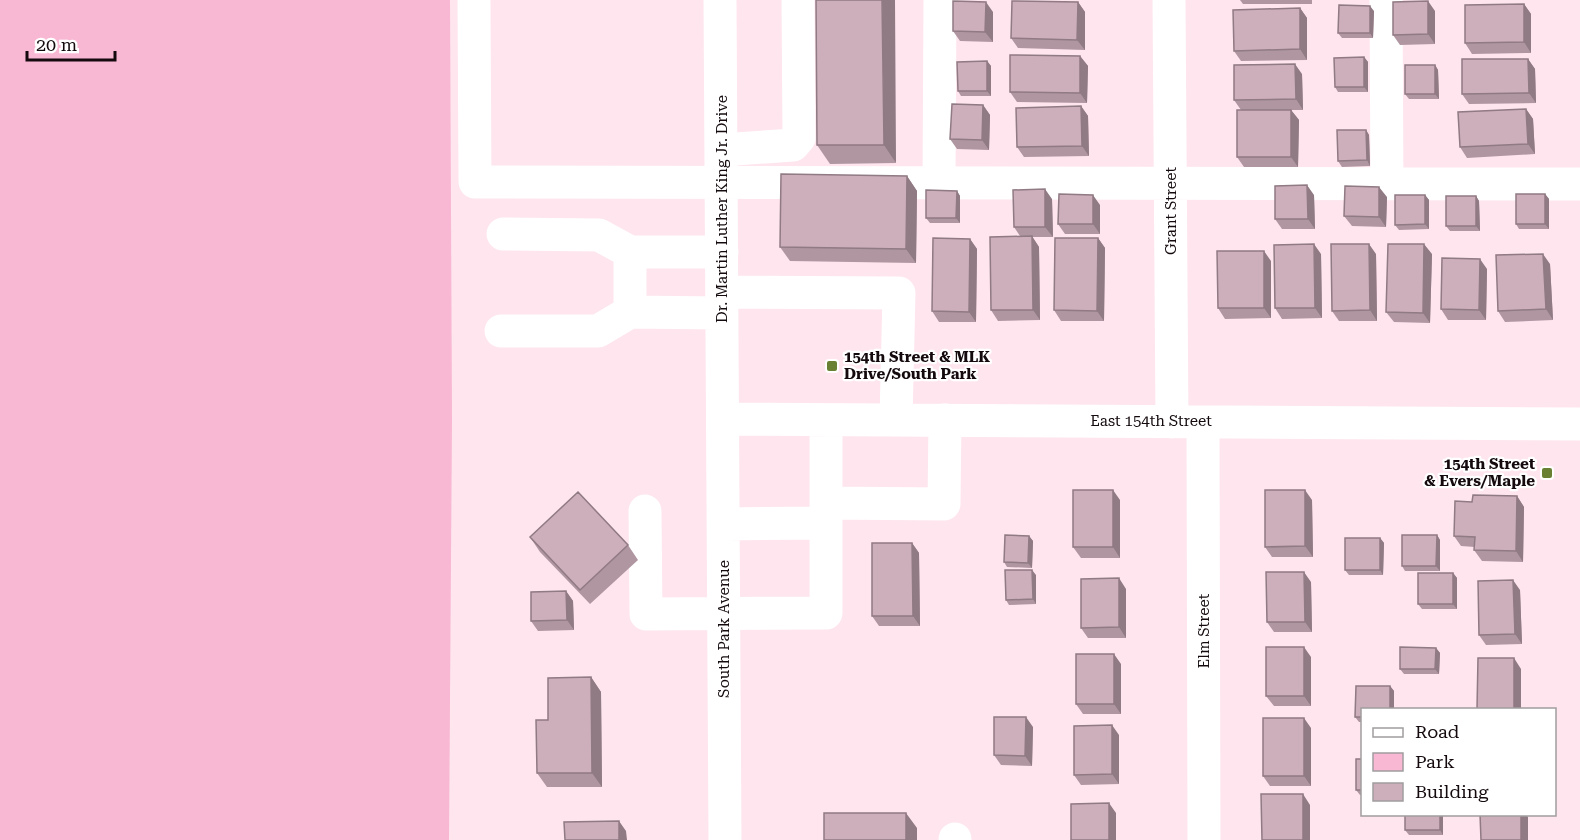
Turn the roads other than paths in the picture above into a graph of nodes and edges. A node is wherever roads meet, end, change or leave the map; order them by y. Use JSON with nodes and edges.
{"nodes":[{"id":1,"x":474,"y":0,"type":"edge"},
{"id":2,"x":720,"y":0,"type":"edge"},
{"id":3,"x":798,"y":0,"type":"edge"},
{"id":4,"x":940,"y":0,"type":"edge"},
{"id":5,"x":1169,"y":0,"type":"edge"},
{"id":6,"x":1386,"y":0,"type":"edge"},
{"id":7,"x":722,"y":166,"type":"junction"},
{"id":8,"x":939,"y":183,"type":"junction"},
{"id":9,"x":1170,"y":183,"type":"junction"},
{"id":10,"x":1387,"y":183,"type":"junction"},
{"id":11,"x":1580,"y":184,"type":"edge"},
{"id":12,"x":503,"y":234,"type":"dead end"},
{"id":13,"x":630,"y":252,"type":"junction"},
{"id":14,"x":722,"y":252,"type":"junction"},
{"id":15,"x":722,"y":302,"type":"junction"},
{"id":16,"x":630,"y":312,"type":"junction"},
{"id":17,"x":501,"y":331,"type":"dead end"},
{"id":18,"x":723,"y":419,"type":"junction"},
{"id":19,"x":826,"y":420,"type":"junction"},
{"id":20,"x":896,"y":420,"type":"junction"},
{"id":21,"x":945,"y":420,"type":"junction"},
{"id":22,"x":1188,"y":422,"type":"junction"},
{"id":23,"x":1580,"y":424,"type":"edge"},
{"id":24,"x":645,"y":511,"type":"dead end"},
{"id":25,"x":826,"y":513,"type":"junction"},
{"id":26,"x":723,"y":524,"type":"junction"},
{"id":27,"x":724,"y":614,"type":"junction"},
{"id":28,"x":725,"y":840,"type":"edge"},
{"id":29,"x":1204,"y":840,"type":"edge"}],
"edges":[{"from":1,"to":7,"type":"street"},
{"from":2,"to":7,"type":"street","name":"Dr. Martin Luther King Jr. Drive"},
{"from":3,"to":7,"type":"street"},
{"from":4,"to":8,"type":"street"},
{"from":5,"to":9,"type":"street","name":"Grant Street"},
{"from":6,"to":10,"type":"street"},
{"from":7,"to":8,"type":"street"},
{"from":7,"to":14,"type":"street","name":"Dr. Martin Luther King Jr. Drive"},
{"from":8,"to":9,"type":"street"},
{"from":9,"to":10,"type":"street"},
{"from":9,"to":22,"type":"street","name":"Grant Street"},
{"from":10,"to":11,"type":"street"},
{"from":12,"to":13,"type":"street"},
{"from":13,"to":14,"type":"street"},
{"from":13,"to":16,"type":"street"},
{"from":14,"to":15,"type":"street","name":"Dr. Martin Luther King Jr. Drive"},
{"from":15,"to":16,"type":"street"},
{"from":15,"to":18,"type":"street","name":"Dr. Martin Luther King Jr. Drive"},
{"from":15,"to":20,"type":"street"},
{"from":16,"to":17,"type":"street"},
{"from":18,"to":19,"type":"street","name":"East 154th Street"},
{"from":18,"to":26,"type":"street","name":"South Park Avenue"},
{"from":19,"to":20,"type":"street","name":"East 154th Street"},
{"from":19,"to":25,"type":"street"},
{"from":20,"to":21,"type":"street","name":"East 154th Street"},
{"from":21,"to":22,"type":"street","name":"East 154th Street"},
{"from":21,"to":25,"type":"street"},
{"from":22,"to":23,"type":"street","name":"East 154th Street"},
{"from":22,"to":29,"type":"street","name":"Elm Street"},
{"from":24,"to":27,"type":"street"},
{"from":25,"to":26,"type":"street"},
{"from":25,"to":27,"type":"street"},
{"from":26,"to":27,"type":"street","name":"South Park Avenue"},
{"from":27,"to":28,"type":"street","name":"South Park Avenue"}]}
